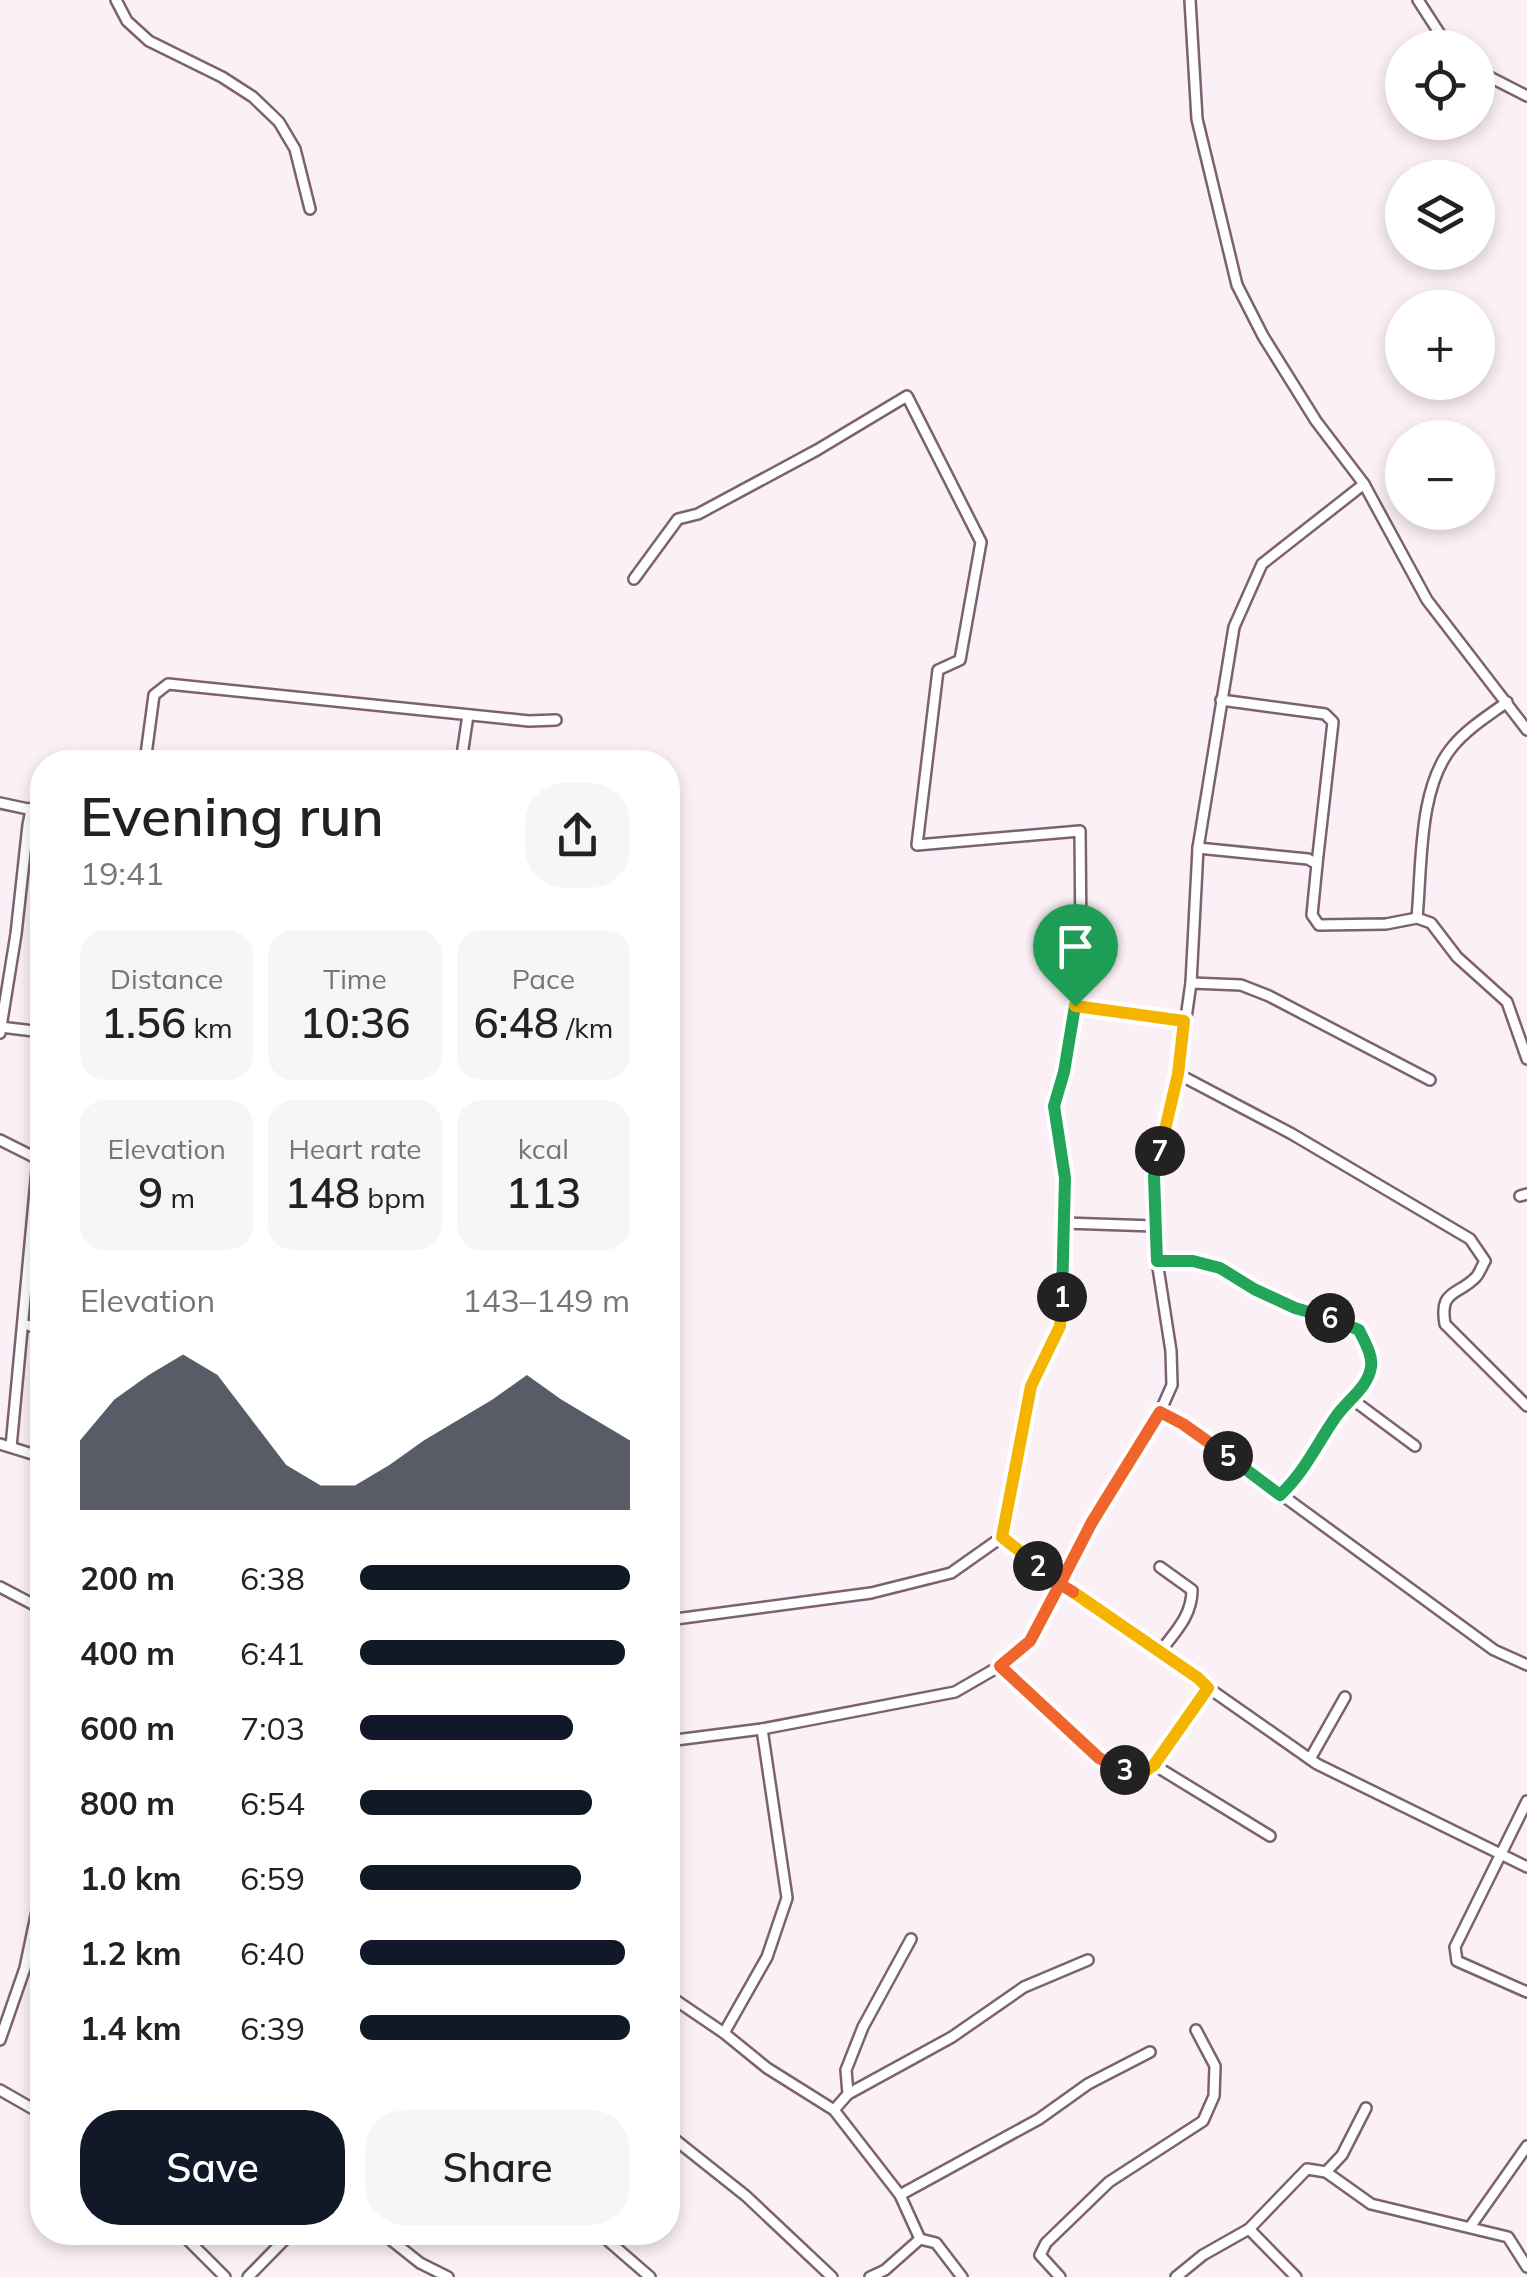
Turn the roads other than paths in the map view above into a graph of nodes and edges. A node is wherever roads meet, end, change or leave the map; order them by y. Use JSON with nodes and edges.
{"nodes":[{"id":1,"x":116,"y":0,"type":"edge"},
{"id":2,"x":1190,"y":0,"type":"edge"},
{"id":3,"x":1418,"y":0,"type":"edge"},
{"id":4,"x":1437,"y":30,"type":"edge"},
{"id":5,"x":1495,"y":80,"type":"edge"},
{"id":6,"x":1527,"y":96,"type":"edge"},
{"id":7,"x":310,"y":209,"type":"dead end"},
{"id":8,"x":1364,"y":484,"type":"junction"},
{"id":9,"x":634,"y":578,"type":"dead end"},
{"id":10,"x":1220,"y":700,"type":"junction"},
{"id":11,"x":1507,"y":702,"type":"junction"},
{"id":12,"x":468,"y":714,"type":"junction"},
{"id":13,"x":556,"y":720,"type":"dead end"},
{"id":14,"x":1527,"y":730,"type":"edge"},
{"id":15,"x":147,"y":750,"type":"edge"},
{"id":16,"x":464,"y":750,"type":"edge"},
{"id":17,"x":0,"y":804,"type":"edge"},
{"id":18,"x":30,"y":808,"type":"edge"},
{"id":19,"x":30,"y":815,"type":"edge"},
{"id":20,"x":1198,"y":848,"type":"junction"},
{"id":21,"x":1317,"y":864,"type":"junction"},
{"id":22,"x":1417,"y":918,"type":"junction"},
{"id":23,"x":1190,"y":983,"type":"junction"},
{"id":24,"x":1075,"y":1006,"type":"junction"},
{"id":25,"x":1184,"y":1021,"type":"junction"},
{"id":26,"x":0,"y":1029,"type":"edge"},
{"id":27,"x":30,"y":1031,"type":"edge"},
{"id":28,"x":1527,"y":1059,"type":"edge"},
{"id":29,"x":1178,"y":1074,"type":"junction"},
{"id":30,"x":1430,"y":1080,"type":"dead end"},
{"id":31,"x":0,"y":1140,"type":"edge"},
{"id":32,"x":30,"y":1155,"type":"edge"},
{"id":33,"x":1064,"y":1223,"type":"junction"},
{"id":34,"x":1155,"y":1226,"type":"junction"},
{"id":35,"x":30,"y":1247,"type":"edge"},
{"id":36,"x":1157,"y":1261,"type":"junction"},
{"id":37,"x":23,"y":1324,"type":"junction"},
{"id":38,"x":30,"y":1325,"type":"edge"},
{"id":39,"x":1353,"y":1400,"type":"junction"},
{"id":40,"x":1527,"y":1406,"type":"edge"},
{"id":41,"x":1160,"y":1412,"type":"junction"},
{"id":42,"x":5,"y":1445,"type":"edge"},
{"id":43,"x":1415,"y":1446,"type":"dead end"},
{"id":44,"x":30,"y":1453,"type":"edge"},
{"id":45,"x":1280,"y":1495,"type":"junction"},
{"id":46,"x":1002,"y":1537,"type":"junction"},
{"id":47,"x":1160,"y":1567,"type":"dead end"},
{"id":48,"x":1060,"y":1584,"type":"junction"},
{"id":49,"x":0,"y":1587,"type":"edge"},
{"id":50,"x":30,"y":1602,"type":"edge"},
{"id":51,"x":680,"y":1618,"type":"edge"},
{"id":52,"x":1160,"y":1652,"type":"junction"},
{"id":53,"x":1527,"y":1665,"type":"edge"},
{"id":54,"x":1000,"y":1666,"type":"junction"},
{"id":55,"x":1208,"y":1688,"type":"junction"},
{"id":56,"x":1345,"y":1697,"type":"dead end"},
{"id":57,"x":762,"y":1729,"type":"junction"},
{"id":58,"x":680,"y":1739,"type":"edge"},
{"id":59,"x":1310,"y":1759,"type":"junction"},
{"id":60,"x":1154,"y":1765,"type":"junction"},
{"id":61,"x":1527,"y":1800,"type":"edge"},
{"id":62,"x":1270,"y":1836,"type":"dead end"},
{"id":63,"x":1502,"y":1855,"type":"junction"},
{"id":64,"x":1527,"y":1867,"type":"edge"},
{"id":65,"x":911,"y":1939,"type":"dead end"},
{"id":66,"x":30,"y":1944,"type":"edge"},
{"id":67,"x":1088,"y":1960,"type":"dead end"},
{"id":68,"x":1527,"y":1992,"type":"edge"},
{"id":69,"x":680,"y":2003,"type":"edge"},
{"id":70,"x":1196,"y":2030,"type":"dead end"},
{"id":71,"x":724,"y":2033,"type":"junction"},
{"id":72,"x":0,"y":2040,"type":"edge"},
{"id":73,"x":1150,"y":2052,"type":"dead end"},
{"id":74,"x":0,"y":2090,"type":"edge"},
{"id":75,"x":848,"y":2094,"type":"junction"},
{"id":76,"x":30,"y":2107,"type":"edge"},
{"id":77,"x":1366,"y":2108,"type":"dead end"},
{"id":78,"x":834,"y":2110,"type":"junction"},
{"id":79,"x":680,"y":2144,"type":"edge"},
{"id":80,"x":1527,"y":2146,"type":"edge"},
{"id":81,"x":1326,"y":2172,"type":"junction"},
{"id":82,"x":900,"y":2195,"type":"junction"},
{"id":83,"x":1470,"y":2227,"type":"junction"},
{"id":84,"x":1249,"y":2229,"type":"junction"},
{"id":85,"x":920,"y":2239,"type":"junction"},
{"id":86,"x":193,"y":2245,"type":"edge"},
{"id":87,"x":279,"y":2245,"type":"edge"},
{"id":88,"x":397,"y":2245,"type":"edge"},
{"id":89,"x":613,"y":2245,"type":"edge"},
{"id":90,"x":1527,"y":2267,"type":"edge"},
{"id":91,"x":226,"y":2277,"type":"edge"},
{"id":92,"x":248,"y":2277,"type":"edge"},
{"id":93,"x":448,"y":2277,"type":"edge"},
{"id":94,"x":650,"y":2277,"type":"edge"},
{"id":95,"x":832,"y":2277,"type":"edge"},
{"id":96,"x":870,"y":2277,"type":"edge"},
{"id":97,"x":962,"y":2277,"type":"edge"},
{"id":98,"x":1060,"y":2277,"type":"edge"},
{"id":99,"x":1176,"y":2277,"type":"edge"},
{"id":100,"x":1296,"y":2277,"type":"edge"}],
"edges":[{"from":1,"to":7,"type":"street"},
{"from":2,"to":8,"type":"street"},
{"from":3,"to":4,"type":"street"},
{"from":5,"to":6,"type":"street"},
{"from":8,"to":10,"type":"street"},
{"from":8,"to":11,"type":"street"},
{"from":9,"to":24,"type":"street"},
{"from":10,"to":20,"type":"street"},
{"from":10,"to":21,"type":"street"},
{"from":11,"to":14,"type":"street"},
{"from":11,"to":22,"type":"street"},
{"from":12,"to":13,"type":"street"},
{"from":12,"to":15,"type":"street"},
{"from":12,"to":16,"type":"street"},
{"from":17,"to":18,"type":"street"},
{"from":19,"to":26,"type":"street"},
{"from":20,"to":21,"type":"street"},
{"from":20,"to":23,"type":"street"},
{"from":21,"to":22,"type":"street"},
{"from":22,"to":28,"type":"street"},
{"from":23,"to":25,"type":"street"},
{"from":23,"to":30,"type":"street"},
{"from":24,"to":25,"type":"street"},
{"from":24,"to":33,"type":"street"},
{"from":25,"to":29,"type":"street"},
{"from":26,"to":27,"type":"street"},
{"from":29,"to":34,"type":"street"},
{"from":29,"to":40,"type":"street"},
{"from":31,"to":32,"type":"street"},
{"from":33,"to":34,"type":"street"},
{"from":33,"to":46,"type":"street"},
{"from":34,"to":36,"type":"street"},
{"from":35,"to":37,"type":"street"},
{"from":36,"to":39,"type":"street"},
{"from":36,"to":41,"type":"street"},
{"from":37,"to":38,"type":"street"},
{"from":37,"to":42,"type":"street"},
{"from":39,"to":43,"type":"street"},
{"from":39,"to":45,"type":"street"},
{"from":41,"to":45,"type":"street"},
{"from":41,"to":48,"type":"street"},
{"from":42,"to":44,"type":"street"},
{"from":45,"to":53,"type":"street"},
{"from":46,"to":48,"type":"street"},
{"from":46,"to":51,"type":"street"},
{"from":47,"to":52,"type":"street"},
{"from":48,"to":52,"type":"street"},
{"from":48,"to":54,"type":"street"},
{"from":49,"to":50,"type":"street"},
{"from":52,"to":55,"type":"street"},
{"from":54,"to":57,"type":"street"},
{"from":54,"to":60,"type":"street"},
{"from":55,"to":59,"type":"street"},
{"from":55,"to":60,"type":"street"},
{"from":56,"to":59,"type":"street"},
{"from":57,"to":58,"type":"street"},
{"from":57,"to":71,"type":"street"},
{"from":59,"to":63,"type":"street"},
{"from":60,"to":62,"type":"street"},
{"from":61,"to":63,"type":"street"},
{"from":63,"to":64,"type":"street"},
{"from":63,"to":68,"type":"street"},
{"from":65,"to":75,"type":"street"},
{"from":66,"to":72,"type":"street"},
{"from":67,"to":75,"type":"street"},
{"from":69,"to":71,"type":"street"},
{"from":70,"to":98,"type":"street"},
{"from":71,"to":78,"type":"street"},
{"from":73,"to":82,"type":"street"},
{"from":74,"to":76,"type":"street"},
{"from":75,"to":78,"type":"street"},
{"from":77,"to":81,"type":"street"},
{"from":78,"to":82,"type":"street"},
{"from":79,"to":95,"type":"street"},
{"from":80,"to":83,"type":"street"},
{"from":81,"to":83,"type":"street"},
{"from":81,"to":84,"type":"street"},
{"from":82,"to":85,"type":"street"},
{"from":83,"to":90,"type":"street"},
{"from":84,"to":99,"type":"street"},
{"from":84,"to":100,"type":"street"},
{"from":85,"to":96,"type":"street"},
{"from":85,"to":97,"type":"street"},
{"from":86,"to":91,"type":"street"},
{"from":87,"to":92,"type":"street"},
{"from":88,"to":93,"type":"street"},
{"from":89,"to":94,"type":"street"}]}
